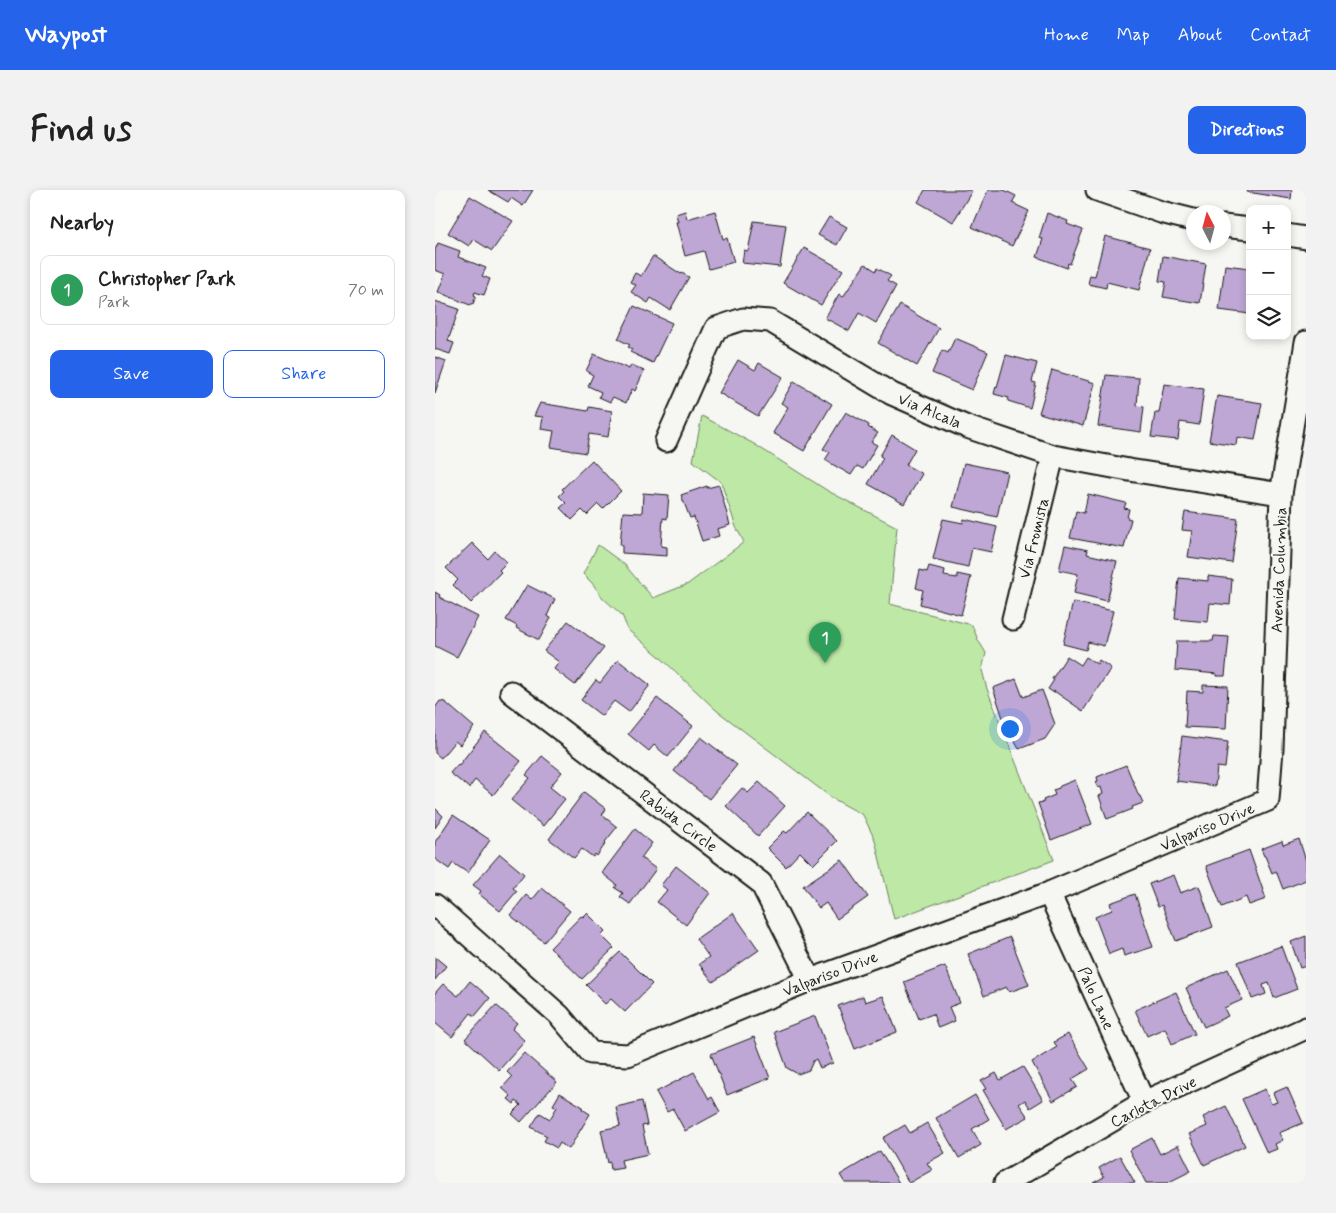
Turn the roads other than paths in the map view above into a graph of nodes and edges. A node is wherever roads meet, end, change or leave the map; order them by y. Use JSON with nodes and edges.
{"nodes":[{"id":1,"x":1097,"y":190,"type":"edge"},
{"id":2,"x":1186,"y":218,"type":"edge"},
{"id":3,"x":1231,"y":227,"type":"edge"},
{"id":4,"x":1246,"y":229,"type":"edge"},
{"id":5,"x":1291,"y":236,"type":"edge"},
{"id":6,"x":1306,"y":238,"type":"edge"},
{"id":7,"x":1306,"y":342,"type":"edge"},
{"id":8,"x":666,"y":441,"type":"dead end"},
{"id":9,"x":1053,"y":456,"type":"junction"},
{"id":10,"x":1281,"y":494,"type":"junction"},
{"id":11,"x":1013,"y":619,"type":"dead end"},
{"id":12,"x":511,"y":692,"type":"dead end"},
{"id":13,"x":1268,"y":800,"type":"joint"},
{"id":14,"x":1049,"y":893,"type":"junction"},
{"id":15,"x":435,"y":905,"type":"edge"},
{"id":16,"x":810,"y":980,"type":"junction"},
{"id":17,"x":1306,"y":1028,"type":"edge"},
{"id":18,"x":1144,"y":1102,"type":"junction"},
{"id":19,"x":1005,"y":1183,"type":"edge"}],
"edges":[{"from":1,"to":2,"type":"street"},
{"from":3,"to":4,"type":"street"},
{"from":5,"to":6,"type":"street"},
{"from":7,"to":10,"type":"street","name":"Avenida Columbia"},
{"from":8,"to":9,"type":"street","name":"Via Alcala"},
{"from":9,"to":10,"type":"street","name":"Via Alcala"},
{"from":9,"to":11,"type":"street","name":"Via Fromista"},
{"from":10,"to":13,"type":"street","name":"Avenida Columbia"},
{"from":12,"to":16,"type":"street","name":"Rabida Circle"},
{"from":13,"to":14,"type":"street","name":"Valpariso Drive"},
{"from":14,"to":16,"type":"street","name":"Valpariso Drive"},
{"from":14,"to":18,"type":"street","name":"Palo Lane"},
{"from":15,"to":16,"type":"street","name":"Valpariso Drive"},
{"from":17,"to":18,"type":"street","name":"Carlota Drive"},
{"from":18,"to":19,"type":"street","name":"Carlota Drive"}]}
